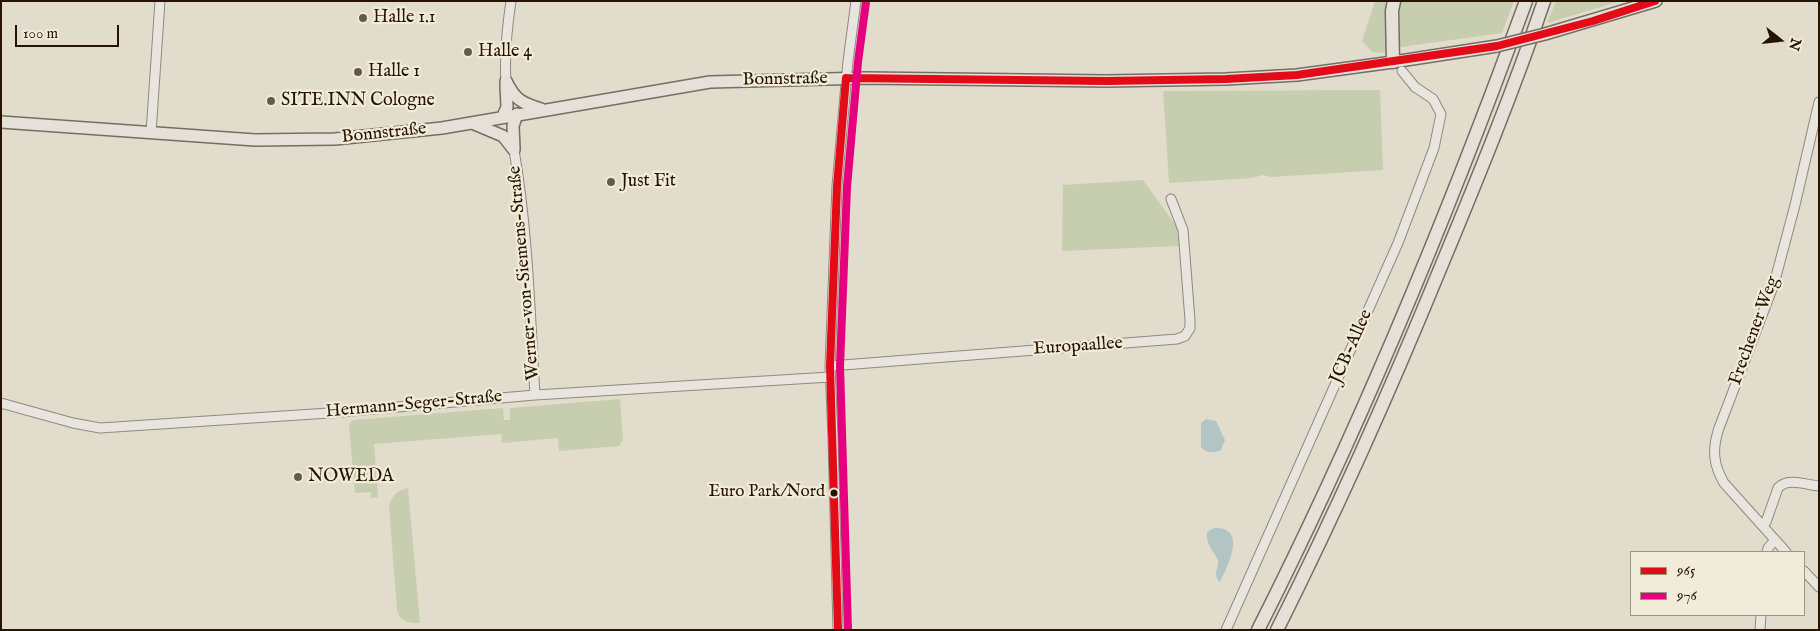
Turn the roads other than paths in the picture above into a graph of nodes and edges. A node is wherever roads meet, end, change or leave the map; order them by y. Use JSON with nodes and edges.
{"nodes":[{"id":1,"x":160,"y":1,"type":"edge"},
{"id":2,"x":511,"y":1,"type":"edge"},
{"id":3,"x":856,"y":1,"type":"edge"},
{"id":4,"x":1394,"y":1,"type":"edge"},
{"id":5,"x":1526,"y":1,"type":"edge"},
{"id":6,"x":1544,"y":1,"type":"edge"},
{"id":7,"x":1656,"y":1,"type":"edge"},
{"id":8,"x":1398,"y":67,"type":"junction"},
{"id":9,"x":846,"y":78,"type":"junction"},
{"id":10,"x":506,"y":81,"type":"junction"},
{"id":11,"x":1819,"y":102,"type":"edge"},
{"id":12,"x":543,"y":110,"type":"junction"},
{"id":13,"x":517,"y":114,"type":"junction"},
{"id":14,"x":504,"y":116,"type":"junction"},
{"id":15,"x":1,"y":122,"type":"edge"},
{"id":16,"x":471,"y":122,"type":"junction"},
{"id":17,"x":150,"y":133,"type":"junction"},
{"id":18,"x":514,"y":150,"type":"junction"},
{"id":19,"x":1171,"y":199,"type":"dead end"},
{"id":20,"x":830,"y":366,"type":"junction"},
{"id":21,"x":830,"y":377,"type":"junction"},
{"id":22,"x":535,"y":395,"type":"junction"},
{"id":23,"x":1,"y":404,"type":"edge"},
{"id":24,"x":1819,"y":486,"type":"edge"},
{"id":25,"x":1762,"y":525,"type":"junction"},
{"id":26,"x":1775,"y":540,"type":"junction"},
{"id":27,"x":1767,"y":551,"type":"edge"},
{"id":28,"x":1785,"y":551,"type":"edge"},
{"id":29,"x":1805,"y":572,"type":"edge"},
{"id":30,"x":1819,"y":587,"type":"edge"},
{"id":31,"x":1761,"y":616,"type":"edge"},
{"id":32,"x":838,"y":630,"type":"edge"},
{"id":33,"x":1226,"y":630,"type":"edge"},
{"id":34,"x":1258,"y":630,"type":"edge"},
{"id":35,"x":1277,"y":630,"type":"edge"},
{"id":36,"x":1760,"y":630,"type":"edge"}],
"edges":[{"from":1,"to":17,"type":"street"},
{"from":2,"to":10,"type":"street"},
{"from":3,"to":9,"type":"street"},
{"from":4,"to":8,"type":"highway"},
{"from":5,"to":34,"type":"highway"},
{"from":6,"to":35,"type":"highway"},
{"from":7,"to":8,"type":"main road","name":"Bonnstraße","bridge":true},
{"from":8,"to":9,"type":"main road","name":"Bonnstraße"},
{"from":8,"to":33,"type":"street","name":"JCB-Allee"},
{"from":9,"to":12,"type":"main road","name":"Bonnstraße"},
{"from":9,"to":20,"type":"street"},
{"from":10,"to":12,"type":"main road"},
{"from":10,"to":14,"type":"main road"},
{"from":11,"to":25,"type":"street","name":"Frechener Weg"},
{"from":12,"to":13,"type":"main road","name":"Bonnstraße"},
{"from":13,"to":14,"type":"main road","name":"Bonnstraße"},
{"from":13,"to":18,"type":"main road"},
{"from":14,"to":16,"type":"main road","name":"Bonnstraße"},
{"from":15,"to":17,"type":"main road","name":"Bonnstraße"},
{"from":16,"to":17,"type":"main road","name":"Bonnstraße"},
{"from":16,"to":18,"type":"main road"},
{"from":18,"to":22,"type":"street","name":"Werner-von-Siemens-Straße"},
{"from":19,"to":20,"type":"street","name":"Europaallee"},
{"from":20,"to":21,"type":"street"},
{"from":21,"to":22,"type":"street","name":"Hermann-Seger-Straße"},
{"from":21,"to":32,"type":"street"},
{"from":22,"to":23,"type":"street","name":"Hermann-Seger-Straße"},
{"from":24,"to":25,"type":"street"},
{"from":25,"to":26,"type":"street","name":"Frechener Weg"},
{"from":26,"to":27,"type":"street"},
{"from":26,"to":28,"type":"street","name":"Frechener Weg"},
{"from":29,"to":30,"type":"street"},
{"from":31,"to":36,"type":"street"}]}
